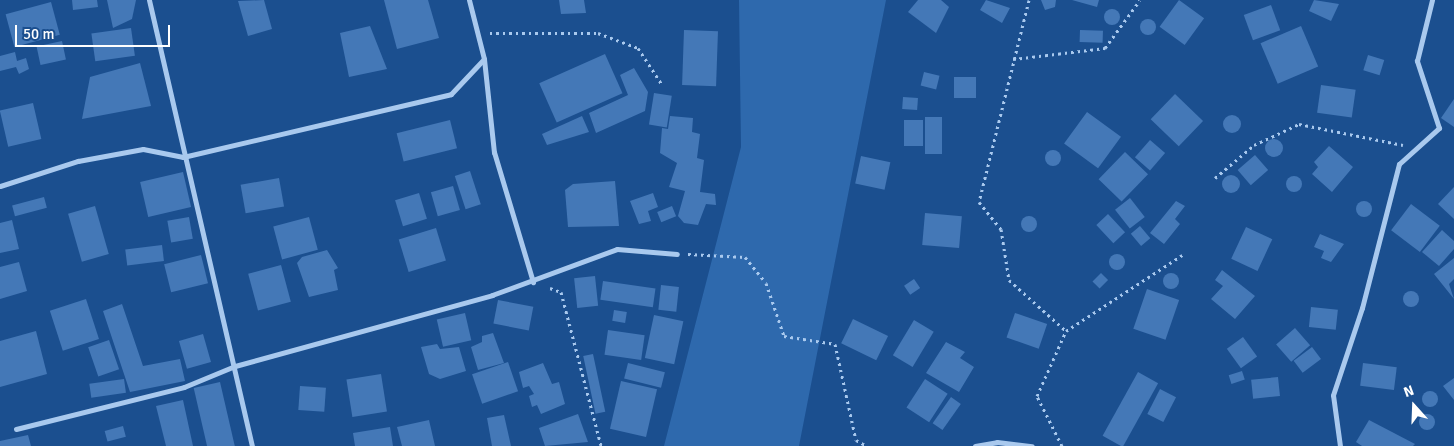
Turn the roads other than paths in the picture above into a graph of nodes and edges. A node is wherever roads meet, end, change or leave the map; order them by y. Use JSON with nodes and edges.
{"nodes":[{"id":1,"x":149,"y":0,"type":"edge"},
{"id":2,"x":469,"y":0,"type":"edge"},
{"id":3,"x":1432,"y":0,"type":"edge"},
{"id":4,"x":484,"y":59,"type":"junction"},
{"id":5,"x":183,"y":157,"type":"junction"},
{"id":6,"x":0,"y":186,"type":"edge"},
{"id":7,"x":677,"y":254,"type":"road end"},
{"id":8,"x":533,"y":282,"type":"junction"},
{"id":9,"x":235,"y":366,"type":"junction"},
{"id":10,"x":16,"y":429,"type":"dead end"},
{"id":11,"x":252,"y":446,"type":"edge"},
{"id":12,"x":976,"y":446,"type":"edge"},
{"id":13,"x":1032,"y":446,"type":"edge"},
{"id":14,"x":1340,"y":446,"type":"edge"}],
"edges":[{"from":1,"to":5,"type":"street"},
{"from":2,"to":4,"type":"street"},
{"from":3,"to":14,"type":"street"},
{"from":4,"to":5,"type":"street"},
{"from":4,"to":8,"type":"street"},
{"from":5,"to":6,"type":"street"},
{"from":5,"to":9,"type":"street"},
{"from":7,"to":8,"type":"street"},
{"from":8,"to":9,"type":"street"},
{"from":9,"to":10,"type":"street"},
{"from":9,"to":11,"type":"street"},
{"from":12,"to":13,"type":"street"}]}
